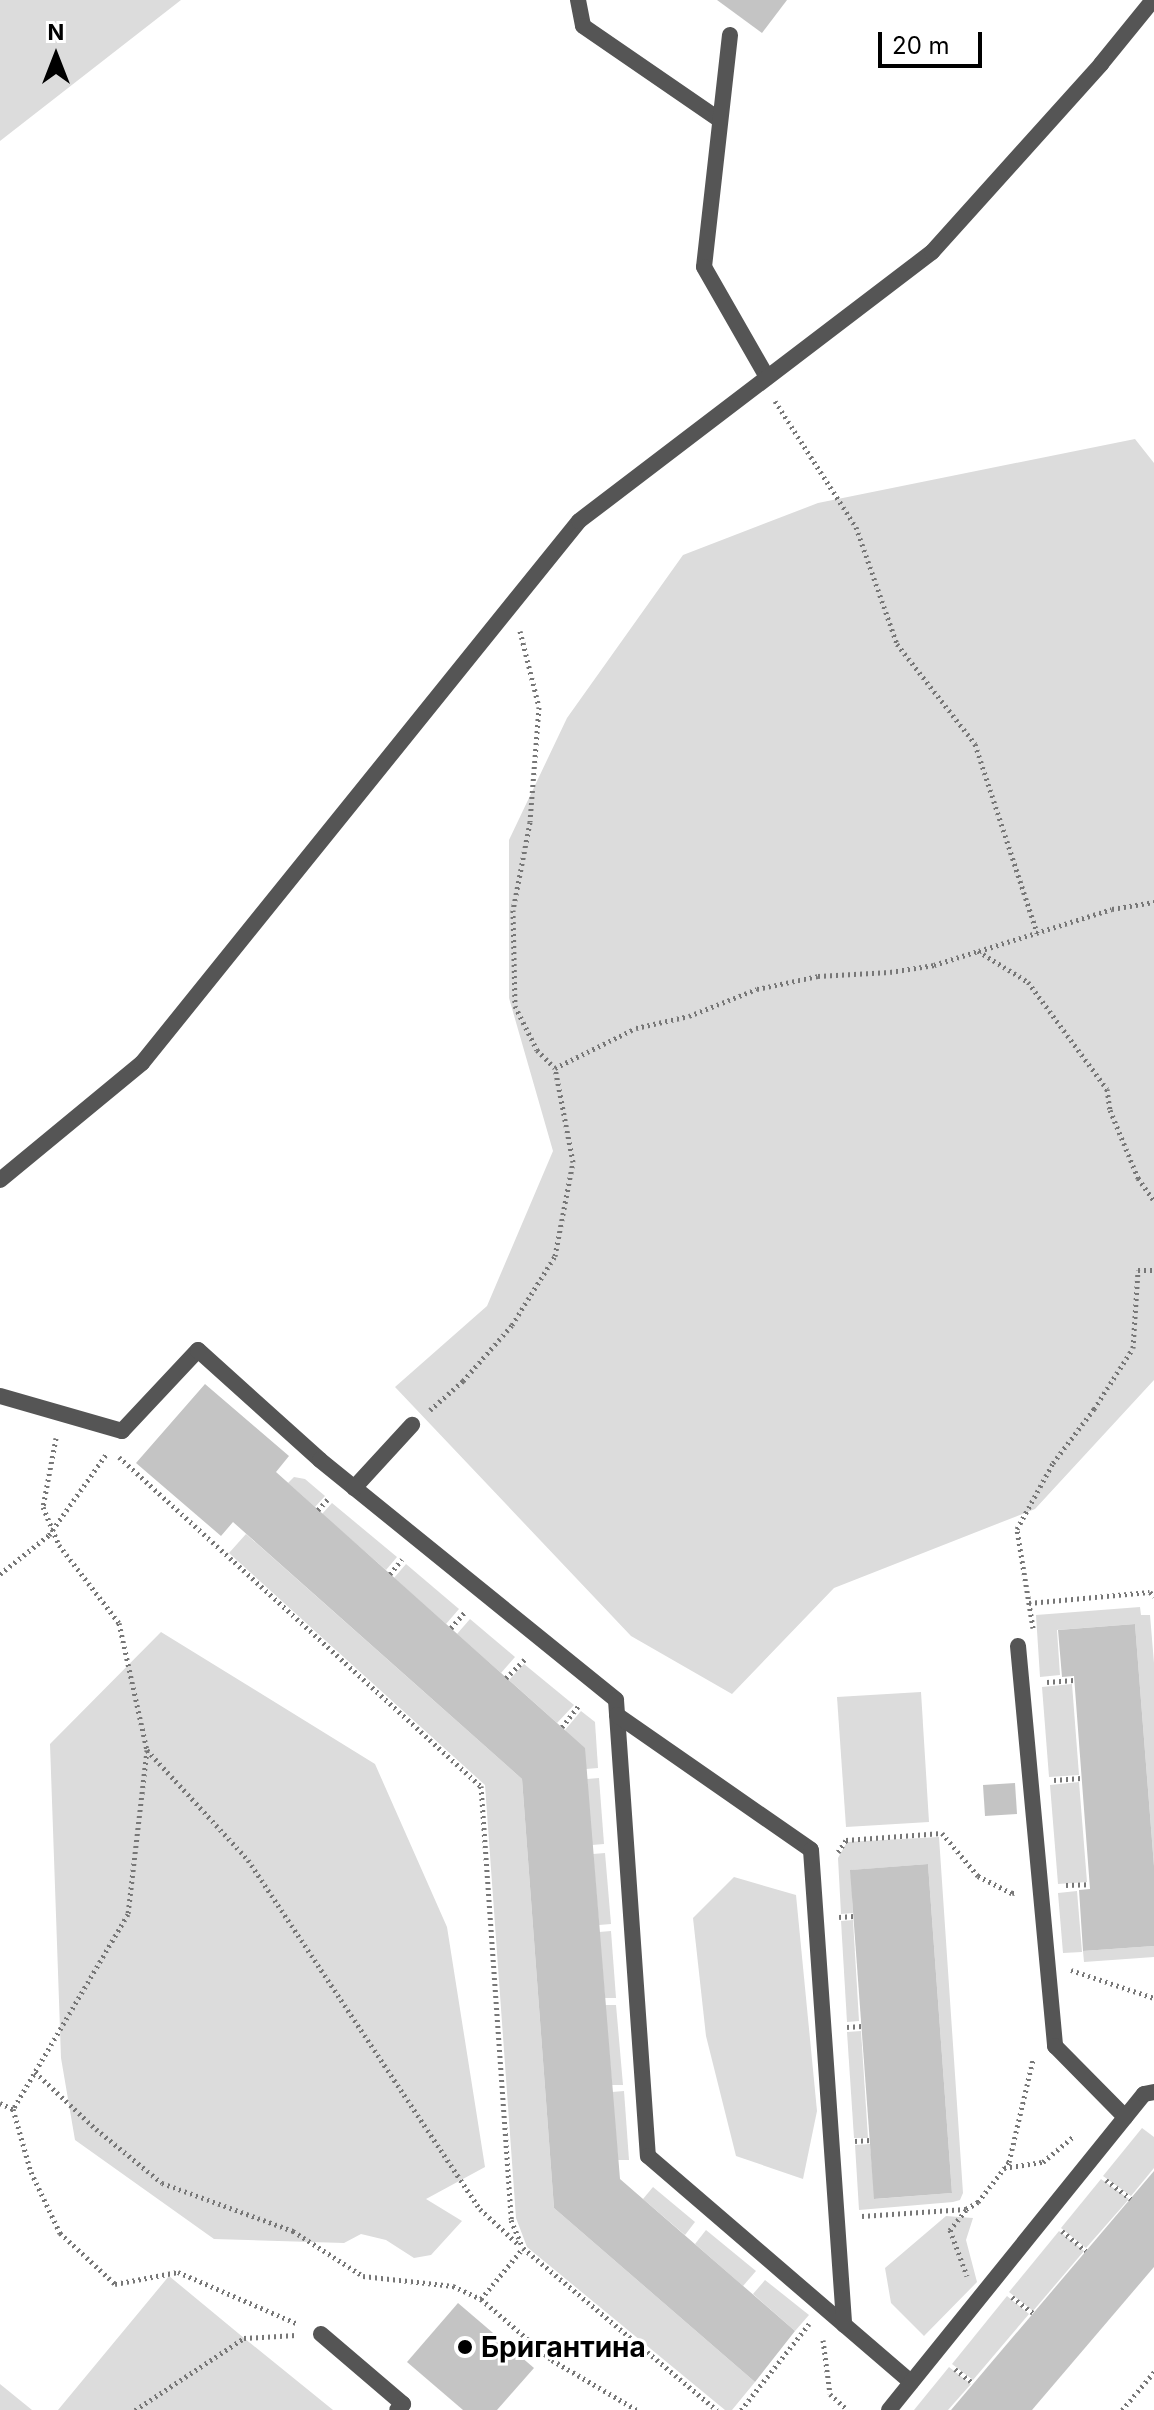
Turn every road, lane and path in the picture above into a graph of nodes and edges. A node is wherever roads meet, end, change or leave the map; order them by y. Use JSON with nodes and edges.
{"nodes":[{"id":1,"x":578,"y":0,"type":"edge"},
{"id":2,"x":1153,"y":0,"type":"edge"},
{"id":3,"x":730,"y":35,"type":"dead end"},
{"id":4,"x":720,"y":120,"type":"junction"},
{"id":5,"x":764,"y":379,"type":"junction"},
{"id":6,"x":503,"y":616,"type":"junction"},
{"id":7,"x":1154,"y":902,"type":"edge"},
{"id":8,"x":1037,"y":933,"type":"junction"},
{"id":9,"x":978,"y":951,"type":"junction"},
{"id":10,"x":555,"y":1068,"type":"junction"},
{"id":11,"x":0,"y":1180,"type":"edge"},
{"id":12,"x":1154,"y":1201,"type":"edge"},
{"id":13,"x":1154,"y":1270,"type":"edge"},
{"id":14,"x":0,"y":1396,"type":"edge"},
{"id":15,"x":61,"y":1414,"type":"junction"},
{"id":16,"x":412,"y":1425,"type":"joint"},
{"id":17,"x":354,"y":1488,"type":"junction"},
{"id":18,"x":321,"y":1489,"type":"dead end"},
{"id":19,"x":330,"y":1496,"type":"junction"},
{"id":20,"x":342,"y":1506,"type":"dead end"},
{"id":21,"x":318,"y":1510,"type":"dead end"},
{"id":22,"x":53,"y":1530,"type":"junction"},
{"id":23,"x":391,"y":1547,"type":"dead end"},
{"id":24,"x":403,"y":1557,"type":"junction"},
{"id":25,"x":414,"y":1566,"type":"dead end"},
{"id":26,"x":0,"y":1574,"type":"edge"},
{"id":27,"x":390,"y":1574,"type":"dead end"},
{"id":28,"x":1154,"y":1596,"type":"edge"},
{"id":29,"x":456,"y":1602,"type":"dead end"},
{"id":30,"x":1029,"y":1603,"type":"junction"},
{"id":31,"x":466,"y":1611,"type":"junction"},
{"id":32,"x":478,"y":1620,"type":"dead end"},
{"id":33,"x":1033,"y":1623,"type":"dead end"},
{"id":34,"x":451,"y":1628,"type":"dead end"},
{"id":35,"x":1018,"y":1646,"type":"dead end"},
{"id":36,"x":513,"y":1649,"type":"dead end"},
{"id":37,"x":525,"y":1659,"type":"junction"},
{"id":38,"x":536,"y":1668,"type":"dead end"},
{"id":39,"x":506,"y":1678,"type":"dead end"},
{"id":40,"x":1074,"y":1680,"type":"dead end"},
{"id":41,"x":1038,"y":1682,"type":"dead end"},
{"id":42,"x":568,"y":1696,"type":"dead end"},
{"id":43,"x":579,"y":1705,"type":"junction"},
{"id":44,"x":588,"y":1712,"type":"dead end"},
{"id":45,"x":617,"y":1715,"type":"junction"},
{"id":46,"x":562,"y":1727,"type":"dead end"},
{"id":47,"x":147,"y":1750,"type":"junction"},
{"id":48,"x":1081,"y":1778,"type":"dead end"},
{"id":49,"x":1046,"y":1781,"type":"dead end"},
{"id":50,"x":836,"y":1856,"type":"dead end"},
{"id":51,"x":978,"y":1876,"type":"dead end"},
{"id":52,"x":1089,"y":1884,"type":"dead end"},
{"id":53,"x":1056,"y":1886,"type":"dead end"},
{"id":54,"x":854,"y":1916,"type":"dead end"},
{"id":55,"x":839,"y":1917,"type":"dead end"},
{"id":56,"x":1063,"y":1967,"type":"dead end"},
{"id":57,"x":1154,"y":1998,"type":"edge"},
{"id":58,"x":862,"y":2026,"type":"dead end"},
{"id":59,"x":846,"y":2028,"type":"dead end"},
{"id":60,"x":1033,"y":2064,"type":"dead end"},
{"id":61,"x":35,"y":2072,"type":"junction"},
{"id":62,"x":1154,"y":2092,"type":"edge"},
{"id":63,"x":0,"y":2103,"type":"edge"},
{"id":64,"x":13,"y":2109,"type":"junction"},
{"id":65,"x":1125,"y":2117,"type":"junction"},
{"id":66,"x":1078,"y":2133,"type":"dead end"},
{"id":67,"x":870,"y":2140,"type":"dead end"},
{"id":68,"x":853,"y":2141,"type":"dead end"},
{"id":69,"x":1003,"y":2168,"type":"junction"},
{"id":70,"x":1101,"y":2176,"type":"dead end"},
{"id":71,"x":1131,"y":2199,"type":"dead end"},
{"id":72,"x":966,"y":2209,"type":"junction"},
{"id":73,"x":857,"y":2217,"type":"dead end"},
{"id":74,"x":1059,"y":2228,"type":"dead end"},
{"id":75,"x":523,"y":2248,"type":"junction"},
{"id":76,"x":1086,"y":2251,"type":"dead end"},
{"id":77,"x":1007,"y":2293,"type":"dead end"},
{"id":78,"x":481,"y":2299,"type":"junction"},
{"id":79,"x":976,"y":2301,"type":"junction"},
{"id":80,"x":1033,"y":2313,"type":"dead end"},
{"id":81,"x":814,"y":2317,"type":"dead end"},
{"id":82,"x":844,"y":2325,"type":"junction"},
{"id":83,"x":321,"y":2334,"type":"junction"},
{"id":84,"x":823,"y":2337,"type":"dead end"},
{"id":85,"x":949,"y":2364,"type":"dead end"},
{"id":86,"x":1154,"y":2372,"type":"edge"},
{"id":87,"x":911,"y":2382,"type":"junction"},
{"id":88,"x":973,"y":2383,"type":"dead end"},
{"id":89,"x":135,"y":2410,"type":"edge"},
{"id":90,"x":397,"y":2410,"type":"edge"},
{"id":91,"x":637,"y":2410,"type":"edge"},
{"id":92,"x":717,"y":2410,"type":"edge"},
{"id":93,"x":741,"y":2410,"type":"edge"},
{"id":94,"x":848,"y":2410,"type":"edge"},
{"id":95,"x":889,"y":2410,"type":"edge"},
{"id":96,"x":1122,"y":2410,"type":"edge"}],
"edges":[{"from":1,"to":4,"type":"street"},
{"from":2,"to":5,"type":"street"},
{"from":3,"to":4,"type":"street"},
{"from":4,"to":5,"type":"street"},
{"from":5,"to":6,"type":"street"},
{"from":5,"to":8,"type":"path"},
{"from":6,"to":10,"type":"path"},
{"from":6,"to":11,"type":"street"},
{"from":7,"to":8,"type":"path"},
{"from":8,"to":9,"type":"path"},
{"from":9,"to":10,"type":"path"},
{"from":9,"to":12,"type":"path"},
{"from":10,"to":16,"type":"path"},
{"from":13,"to":30,"type":"path"},
{"from":14,"to":15,"type":"street"},
{"from":15,"to":17,"type":"street"},
{"from":15,"to":22,"type":"path"},
{"from":16,"to":17,"type":"street"},
{"from":17,"to":45,"type":"street"},
{"from":18,"to":19,"type":"path"},
{"from":19,"to":20,"type":"path"},
{"from":19,"to":21,"type":"path"},
{"from":22,"to":26,"type":"path"},
{"from":22,"to":47,"type":"path"},
{"from":22,"to":75,"type":"path"},
{"from":23,"to":24,"type":"path"},
{"from":24,"to":25,"type":"path"},
{"from":24,"to":27,"type":"path"},
{"from":28,"to":30,"type":"path"},
{"from":29,"to":31,"type":"path"},
{"from":30,"to":33,"type":"path"},
{"from":31,"to":32,"type":"path"},
{"from":31,"to":34,"type":"path"},
{"from":35,"to":65,"type":"street"},
{"from":36,"to":37,"type":"path"},
{"from":37,"to":38,"type":"path"},
{"from":37,"to":39,"type":"path"},
{"from":40,"to":41,"type":"path"},
{"from":42,"to":43,"type":"path"},
{"from":43,"to":44,"type":"path"},
{"from":43,"to":46,"type":"path"},
{"from":45,"to":82,"type":"street"},
{"from":45,"to":82,"type":"street"},
{"from":47,"to":61,"type":"path"},
{"from":47,"to":75,"type":"path"},
{"from":48,"to":49,"type":"path"},
{"from":50,"to":51,"type":"path"},
{"from":52,"to":53,"type":"path"},
{"from":54,"to":55,"type":"path"},
{"from":56,"to":57,"type":"path"},
{"from":58,"to":59,"type":"path"},
{"from":60,"to":69,"type":"path"},
{"from":61,"to":64,"type":"path"},
{"from":61,"to":78,"type":"path"},
{"from":62,"to":65,"type":"street"},
{"from":63,"to":64,"type":"path"},
{"from":64,"to":83,"type":"path"},
{"from":65,"to":79,"type":"street"},
{"from":66,"to":69,"type":"path"},
{"from":67,"to":68,"type":"path"},
{"from":69,"to":72,"type":"path"},
{"from":70,"to":71,"type":"path"},
{"from":72,"to":73,"type":"path"},
{"from":72,"to":79,"type":"path"},
{"from":74,"to":76,"type":"path"},
{"from":75,"to":78,"type":"path"},
{"from":75,"to":92,"type":"path"},
{"from":77,"to":80,"type":"path"},
{"from":78,"to":91,"type":"path"},
{"from":79,"to":87,"type":"street"},
{"from":81,"to":93,"type":"path"},
{"from":82,"to":87,"type":"street"},
{"from":83,"to":89,"type":"path"},
{"from":83,"to":90,"type":"street"},
{"from":84,"to":94,"type":"path"},
{"from":85,"to":88,"type":"path"},
{"from":86,"to":96,"type":"path"},
{"from":87,"to":95,"type":"street"}]}
